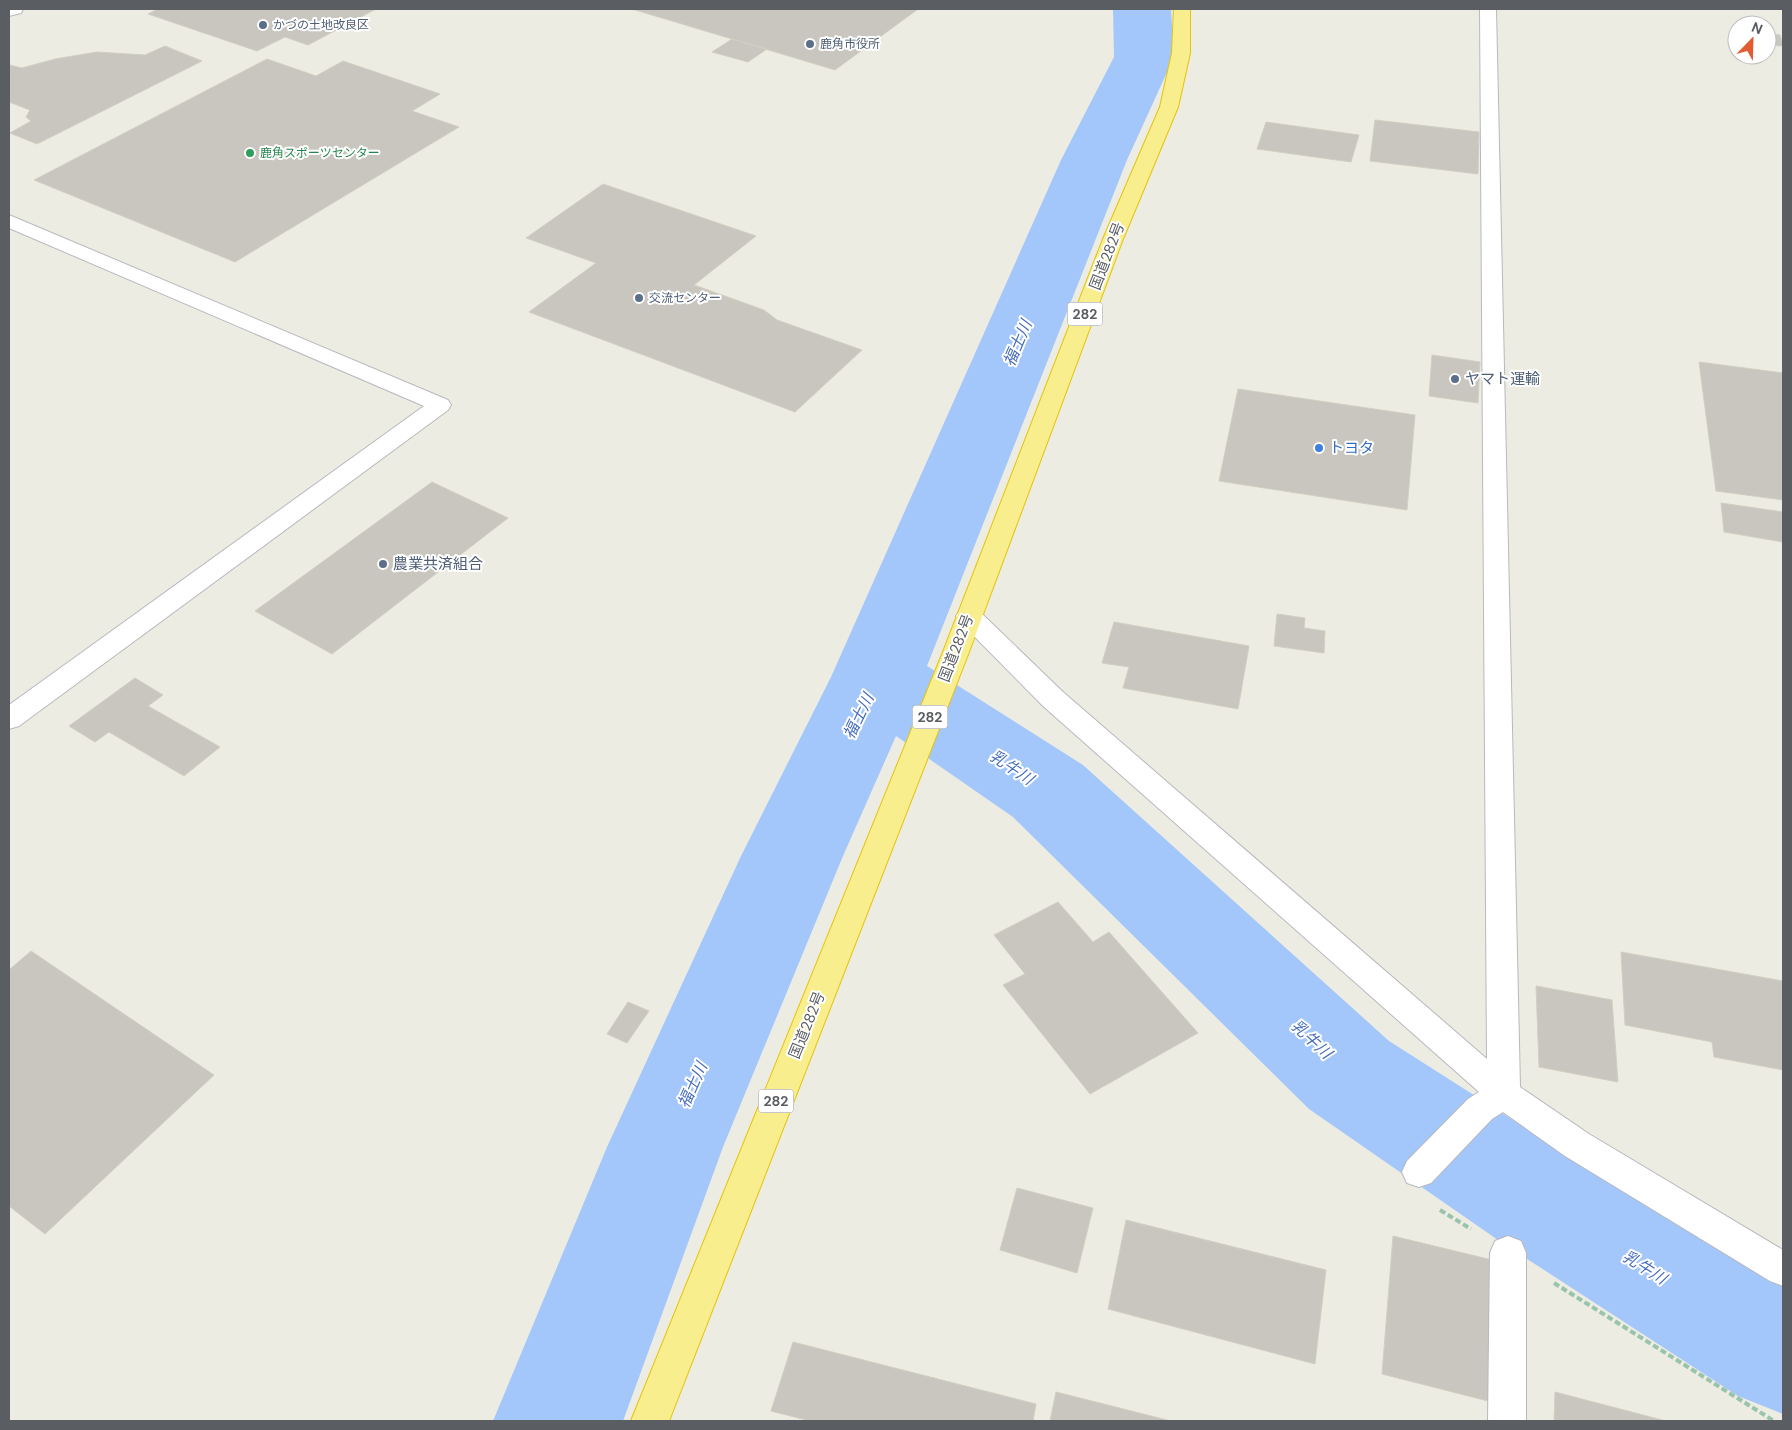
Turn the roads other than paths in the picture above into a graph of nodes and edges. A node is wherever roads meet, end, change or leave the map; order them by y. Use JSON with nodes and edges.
{"nodes":[{"id":1,"x":15,"y":9,"type":"edge"},
{"id":2,"x":1182,"y":9,"type":"edge"},
{"id":3,"x":1488,"y":9,"type":"edge"},
{"id":4,"x":9,"y":11,"type":"edge"},
{"id":5,"x":9,"y":221,"type":"edge"},
{"id":6,"x":969,"y":616,"type":"junction"},
{"id":7,"x":9,"y":719,"type":"edge"},
{"id":8,"x":1492,"y":1102,"type":"junction"},
{"id":9,"x":1419,"y":1172,"type":"road end"},
{"id":10,"x":1508,"y":1253,"type":"road end"},
{"id":11,"x":1783,"y":1269,"type":"edge"},
{"id":12,"x":650,"y":1421,"type":"edge"},
{"id":13,"x":1507,"y":1421,"type":"edge"}],
"edges":[{"from":1,"to":4,"type":"street"},
{"from":2,"to":6,"type":"highway","name":"国道282号","number":"282"},
{"from":3,"to":8,"type":"street"},
{"from":5,"to":7,"type":"street"},
{"from":6,"to":8,"type":"street"},
{"from":6,"to":12,"type":"highway","name":"国道282号","number":"282"},
{"from":8,"to":9,"type":"street"},
{"from":8,"to":11,"type":"street"},
{"from":10,"to":13,"type":"street"}]}
